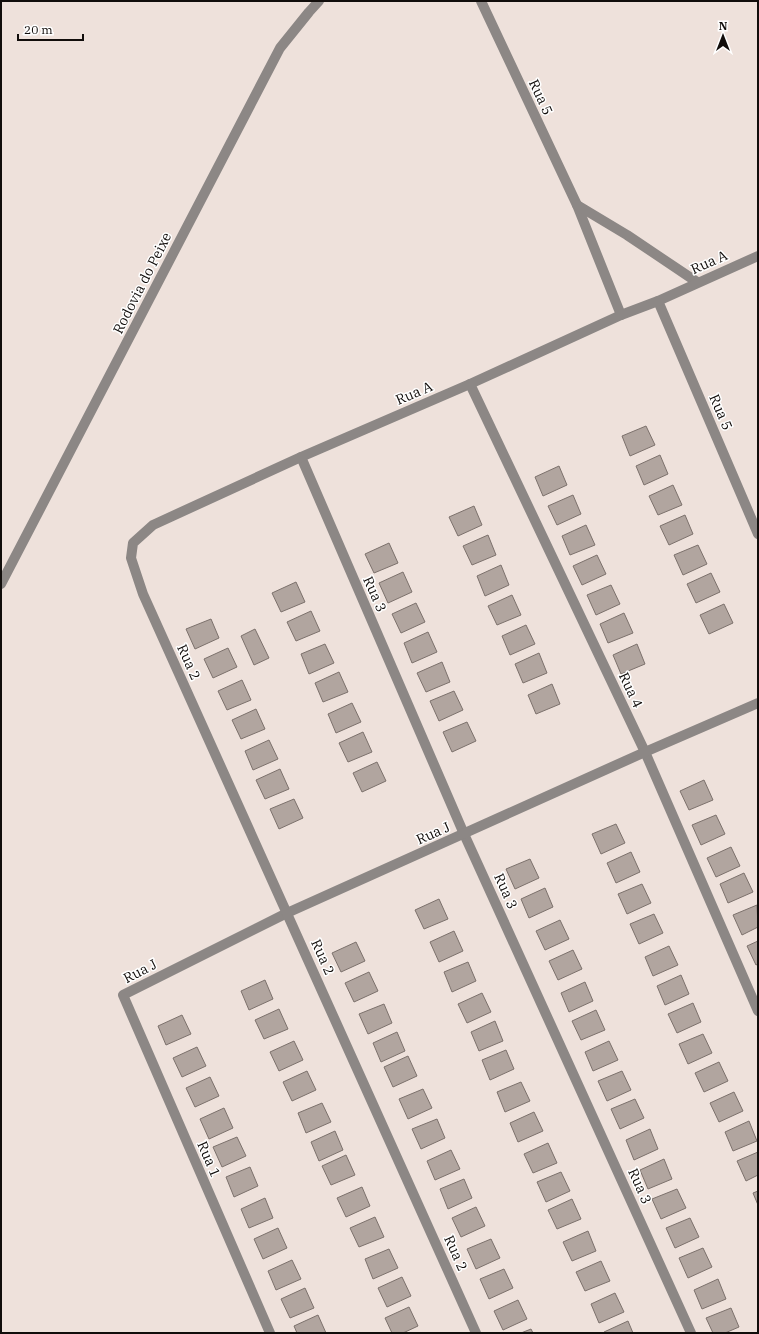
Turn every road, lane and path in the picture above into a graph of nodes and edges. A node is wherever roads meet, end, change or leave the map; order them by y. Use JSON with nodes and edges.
{"nodes":[{"id":1,"x":319,"y":1,"type":"edge"},
{"id":2,"x":480,"y":1,"type":"edge"},
{"id":3,"x":577,"y":206,"type":"junction"},
{"id":4,"x":758,"y":256,"type":"edge"},
{"id":5,"x":697,"y":282,"type":"junction"},
{"id":6,"x":658,"y":301,"type":"junction"},
{"id":7,"x":621,"y":315,"type":"junction"},
{"id":8,"x":470,"y":384,"type":"junction"},
{"id":9,"x":300,"y":457,"type":"junction"},
{"id":10,"x":758,"y":534,"type":"edge"},
{"id":11,"x":1,"y":584,"type":"edge"},
{"id":12,"x":143,"y":594,"type":"joint"},
{"id":13,"x":758,"y":703,"type":"edge"},
{"id":14,"x":645,"y":752,"type":"junction"},
{"id":15,"x":464,"y":834,"type":"junction"},
{"id":16,"x":287,"y":913,"type":"junction"},
{"id":17,"x":123,"y":995,"type":"joint"},
{"id":18,"x":758,"y":1011,"type":"edge"},
{"id":19,"x":270,"y":1333,"type":"edge"},
{"id":20,"x":476,"y":1333,"type":"edge"},
{"id":21,"x":691,"y":1333,"type":"edge"}],
"edges":[{"from":1,"to":11,"type":"street","name":"Rodovia do Peixe"},
{"from":2,"to":3,"type":"street","name":"Rua 5"},
{"from":3,"to":5,"type":"street"},
{"from":3,"to":7,"type":"street","name":"Rua 5"},
{"from":4,"to":5,"type":"street","name":"Rua A"},
{"from":5,"to":6,"type":"street","name":"Rua A"},
{"from":6,"to":7,"type":"street","name":"Rua A"},
{"from":6,"to":10,"type":"street","name":"Rua 5"},
{"from":7,"to":8,"type":"street","name":"Rua A"},
{"from":8,"to":9,"type":"street","name":"Rua A"},
{"from":8,"to":14,"type":"street","name":"Rua 4"},
{"from":9,"to":12,"type":"street","name":"Rua A"},
{"from":9,"to":15,"type":"street","name":"Rua 3"},
{"from":12,"to":16,"type":"street","name":"Rua 2"},
{"from":13,"to":14,"type":"street","name":"Rua J"},
{"from":14,"to":15,"type":"street","name":"Rua J"},
{"from":14,"to":18,"type":"street","name":"Rua 4"},
{"from":15,"to":16,"type":"street","name":"Rua J"},
{"from":15,"to":21,"type":"street","name":"Rua 3"},
{"from":16,"to":17,"type":"street","name":"Rua J"},
{"from":16,"to":20,"type":"street","name":"Rua 2"},
{"from":17,"to":19,"type":"street","name":"Rua 1"}]}
